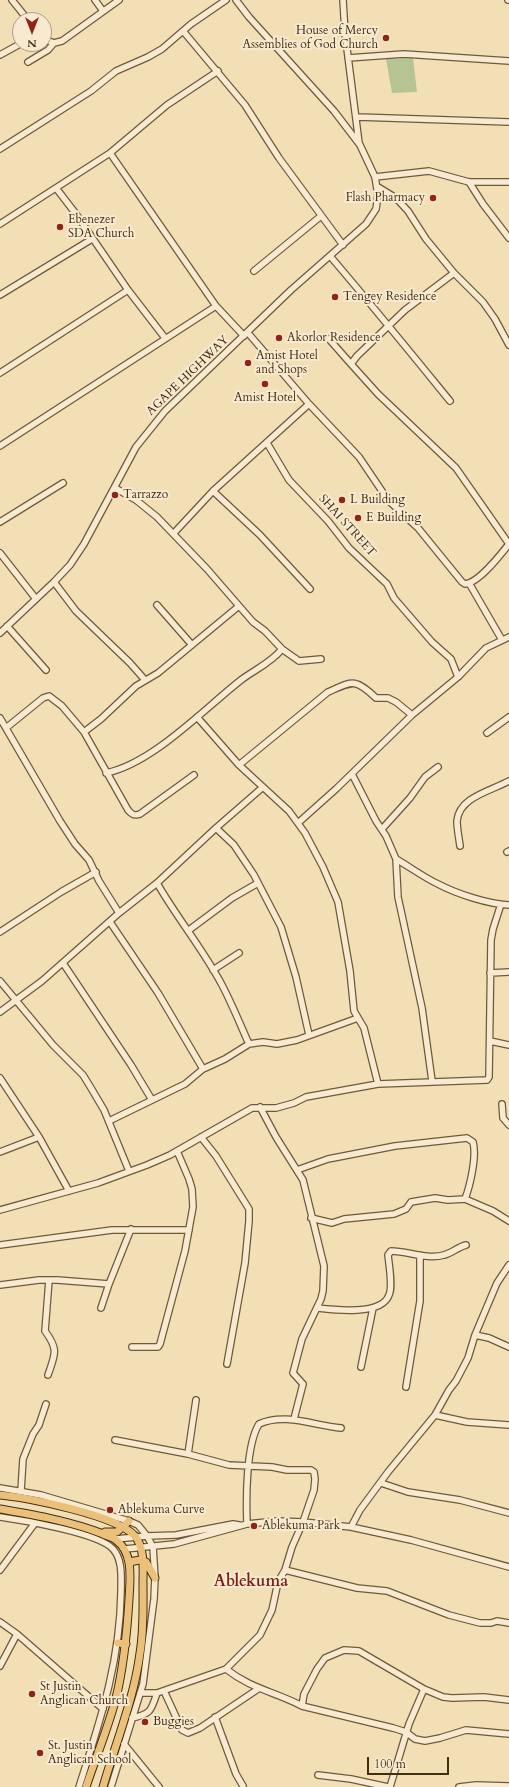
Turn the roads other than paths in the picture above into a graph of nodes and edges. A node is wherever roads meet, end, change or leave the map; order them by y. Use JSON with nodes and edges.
{"nodes":[{"id":1,"x":12,"y":0,"type":"edge"},
{"id":2,"x":95,"y":0,"type":"edge"},
{"id":3,"x":119,"y":0,"type":"edge"},
{"id":4,"x":226,"y":0,"type":"edge"},
{"id":5,"x":236,"y":0,"type":"edge"},
{"id":6,"x":343,"y":0,"type":"edge"},
{"id":7,"x":103,"y":11,"type":"junction"},
{"id":8,"x":22,"y":12,"type":"edge"},
{"id":9,"x":184,"y":31,"type":"junction"},
{"id":10,"x":54,"y":43,"type":"joint"},
{"id":11,"x":12,"y":48,"type":"edge"},
{"id":12,"x":0,"y":55,"type":"edge"},
{"id":13,"x":348,"y":58,"type":"junction"},
{"id":14,"x":509,"y":61,"type":"edge"},
{"id":15,"x":28,"y":62,"type":"dead end"},
{"id":16,"x":218,"y":71,"type":"junction"},
{"id":17,"x":357,"y":117,"type":"junction"},
{"id":18,"x":509,"y":122,"type":"edge"},
{"id":19,"x":360,"y":145,"type":"junction"},
{"id":20,"x":0,"y":149,"type":"edge"},
{"id":21,"x":110,"y":154,"type":"junction"},
{"id":22,"x":375,"y":177,"type":"junction"},
{"id":23,"x":469,"y":182,"type":"junction"},
{"id":24,"x":509,"y":182,"type":"edge"},
{"id":25,"x":378,"y":187,"type":"junction"},
{"id":26,"x":56,"y":188,"type":"junction"},
{"id":27,"x":321,"y":216,"type":"junction"},
{"id":28,"x":0,"y":224,"type":"edge"},
{"id":29,"x":509,"y":238,"type":"edge"},
{"id":30,"x":92,"y":239,"type":"junction"},
{"id":31,"x":343,"y":245,"type":"junction"},
{"id":32,"x":330,"y":256,"type":"junction"},
{"id":33,"x":254,"y":271,"type":"dead end"},
{"id":34,"x":454,"y":273,"type":"junction"},
{"id":35,"x":128,"y":290,"type":"junction"},
{"id":36,"x":0,"y":296,"type":"edge"},
{"id":37,"x":216,"y":306,"type":"junction"},
{"id":38,"x":389,"y":326,"type":"junction"},
{"id":39,"x":246,"y":335,"type":"junction"},
{"id":40,"x":165,"y":338,"type":"junction"},
{"id":41,"x":329,"y":339,"type":"dead end"},
{"id":42,"x":509,"y":345,"type":"edge"},
{"id":43,"x":351,"y":364,"type":"junction"},
{"id":44,"x":0,"y":373,"type":"edge"},
{"id":45,"x":450,"y":401,"type":"dead end"},
{"id":46,"x":309,"y":404,"type":"junction"},
{"id":47,"x":267,"y":443,"type":"junction"},
{"id":48,"x":0,"y":446,"type":"edge"},
{"id":49,"x":63,"y":483,"type":"dead end"},
{"id":50,"x":115,"y":488,"type":"junction"},
{"id":51,"x":214,"y":491,"type":"junction"},
{"id":52,"x":0,"y":522,"type":"edge"},
{"id":53,"x":174,"y":533,"type":"junction"},
{"id":54,"x":509,"y":544,"type":"edge"},
{"id":55,"x":0,"y":553,"type":"edge"},
{"id":56,"x":54,"y":582,"type":"junction"},
{"id":57,"x":469,"y":583,"type":"junction"},
{"id":58,"x":310,"y":589,"type":"dead end"},
{"id":59,"x":36,"y":599,"type":"junction"},
{"id":60,"x":156,"y":605,"type":"dead end"},
{"id":61,"x":239,"y":606,"type":"junction"},
{"id":62,"x":7,"y":626,"type":"junction"},
{"id":63,"x":0,"y":633,"type":"edge"},
{"id":64,"x":509,"y":637,"type":"edge"},
{"id":65,"x":502,"y":640,"type":"junction"},
{"id":66,"x":192,"y":645,"type":"junction"},
{"id":67,"x":282,"y":649,"type":"junction"},
{"id":68,"x":321,"y":659,"type":"dead end"},
{"id":69,"x":46,"y":670,"type":"dead end"},
{"id":70,"x":458,"y":677,"type":"junction"},
{"id":71,"x":145,"y":680,"type":"junction"},
{"id":72,"x":412,"y":715,"type":"junction"},
{"id":73,"x":197,"y":717,"type":"junction"},
{"id":74,"x":509,"y":717,"type":"edge"},
{"id":75,"x":0,"y":718,"type":"edge"},
{"id":76,"x":6,"y":728,"type":"junction"},
{"id":77,"x":84,"y":732,"type":"junction"},
{"id":78,"x":487,"y":733,"type":"dead end"},
{"id":79,"x":239,"y":765,"type":"junction"},
{"id":80,"x":438,"y":767,"type":"dead end"},
{"id":81,"x":106,"y":773,"type":"junction"},
{"id":82,"x":352,"y":774,"type":"junction"},
{"id":83,"x":194,"y":775,"type":"dead end"},
{"id":84,"x":509,"y":781,"type":"edge"},
{"id":85,"x":263,"y":787,"type":"junction"},
{"id":86,"x":298,"y":823,"type":"junction"},
{"id":87,"x":216,"y":828,"type":"junction"},
{"id":88,"x":382,"y":829,"type":"junction"},
{"id":89,"x":460,"y":846,"type":"dead end"},
{"id":90,"x":396,"y":858,"type":"junction"},
{"id":91,"x":96,"y":872,"type":"junction"},
{"id":92,"x":157,"y":883,"type":"junction"},
{"id":93,"x":258,"y":883,"type":"junction"},
{"id":94,"x":501,"y":904,"type":"junction"},
{"id":95,"x":509,"y":905,"type":"edge"},
{"id":96,"x":119,"y":913,"type":"junction"},
{"id":97,"x":110,"y":922,"type":"junction"},
{"id":98,"x":189,"y":930,"type":"junction"},
{"id":99,"x":0,"y":932,"type":"edge"},
{"id":100,"x":239,"y":953,"type":"dead end"},
{"id":101,"x":63,"y":963,"type":"junction"},
{"id":102,"x":213,"y":970,"type":"junction"},
{"id":103,"x":509,"y":972,"type":"edge"},
{"id":104,"x":490,"y":973,"type":"junction"},
{"id":105,"x":0,"y":981,"type":"edge"},
{"id":106,"x":17,"y":999,"type":"junction"},
{"id":107,"x":0,"y":1012,"type":"edge"},
{"id":108,"x":358,"y":1018,"type":"junction"},
{"id":109,"x":309,"y":1035,"type":"junction"},
{"id":110,"x":490,"y":1041,"type":"junction"},
{"id":111,"x":249,"y":1044,"type":"junction"},
{"id":112,"x":509,"y":1045,"type":"edge"},
{"id":113,"x":203,"y":1069,"type":"junction"},
{"id":114,"x":0,"y":1078,"type":"edge"},
{"id":115,"x":432,"y":1081,"type":"junction"},
{"id":116,"x":378,"y":1084,"type":"junction"},
{"id":117,"x":152,"y":1100,"type":"junction"},
{"id":118,"x":502,"y":1104,"type":"dead end"},
{"id":119,"x":260,"y":1107,"type":"junction"},
{"id":120,"x":108,"y":1121,"type":"junction"},
{"id":121,"x":509,"y":1125,"type":"edge"},
{"id":122,"x":39,"y":1137,"type":"junction"},
{"id":123,"x":201,"y":1137,"type":"junction"},
{"id":124,"x":0,"y":1152,"type":"edge"},
{"id":125,"x":177,"y":1152,"type":"junction"},
{"id":126,"x":297,"y":1170,"type":"junction"},
{"id":127,"x":129,"y":1171,"type":"junction"},
{"id":128,"x":69,"y":1191,"type":"junction"},
{"id":129,"x":465,"y":1199,"type":"junction"},
{"id":130,"x":0,"y":1210,"type":"edge"},
{"id":131,"x":311,"y":1218,"type":"junction"},
{"id":132,"x":509,"y":1221,"type":"edge"},
{"id":133,"x":131,"y":1229,"type":"junction"},
{"id":134,"x":189,"y":1230,"type":"junction"},
{"id":135,"x":0,"y":1245,"type":"edge"},
{"id":136,"x":466,"y":1245,"type":"dead end"},
{"id":137,"x":420,"y":1255,"type":"junction"},
{"id":138,"x":509,"y":1265,"type":"edge"},
{"id":139,"x":49,"y":1280,"type":"junction"},
{"id":140,"x":108,"y":1284,"type":"junction"},
{"id":141,"x":0,"y":1285,"type":"edge"},
{"id":142,"x":101,"y":1308,"type":"dead end"},
{"id":143,"x":317,"y":1308,"type":"junction"},
{"id":144,"x":374,"y":1308,"type":"junction"},
{"id":145,"x":475,"y":1335,"type":"junction"},
{"id":146,"x":132,"y":1347,"type":"dead end"},
{"id":147,"x":509,"y":1347,"type":"edge"},
{"id":148,"x":227,"y":1364,"type":"dead end"},
{"id":149,"x":361,"y":1367,"type":"dead end"},
{"id":150,"x":48,"y":1375,"type":"dead end"},
{"id":151,"x":406,"y":1387,"type":"dead end"},
{"id":152,"x":196,"y":1400,"type":"dead end"},
{"id":153,"x":46,"y":1404,"type":"dead end"},
{"id":154,"x":435,"y":1415,"type":"junction"},
{"id":155,"x":294,"y":1419,"type":"junction"},
{"id":156,"x":509,"y":1424,"type":"edge"},
{"id":157,"x":341,"y":1428,"type":"dead end"},
{"id":158,"x":115,"y":1440,"type":"dead end"},
{"id":159,"x":188,"y":1454,"type":"junction"},
{"id":160,"x":250,"y":1465,"type":"junction"},
{"id":161,"x":381,"y":1483,"type":"junction"},
{"id":162,"x":0,"y":1488,"type":"edge"},
{"id":163,"x":21,"y":1491,"type":"junction"},
{"id":164,"x":0,"y":1495,"type":"edge"},
{"id":165,"x":0,"y":1509,"type":"edge"},
{"id":166,"x":10,"y":1510,"type":"junction"},
{"id":167,"x":509,"y":1513,"type":"edge"},
{"id":168,"x":0,"y":1517,"type":"edge"},
{"id":169,"x":9,"y":1518,"type":"junction"},
{"id":170,"x":129,"y":1520,"type":"junction"},
{"id":171,"x":303,"y":1522,"type":"junction"},
{"id":172,"x":35,"y":1523,"type":"junction"},
{"id":173,"x":244,"y":1524,"type":"junction"},
{"id":174,"x":124,"y":1527,"type":"junction"},
{"id":175,"x":351,"y":1527,"type":"junction"},
{"id":176,"x":94,"y":1531,"type":"junction"},
{"id":177,"x":147,"y":1536,"type":"junction"},
{"id":178,"x":135,"y":1537,"type":"junction"},
{"id":179,"x":116,"y":1539,"type":"junction"},
{"id":180,"x":153,"y":1546,"type":"junction"},
{"id":181,"x":140,"y":1548,"type":"junction"},
{"id":182,"x":125,"y":1549,"type":"junction"},
{"id":183,"x":143,"y":1560,"type":"junction"},
{"id":184,"x":129,"y":1562,"type":"junction"},
{"id":185,"x":1,"y":1565,"type":"edge"},
{"id":186,"x":509,"y":1567,"type":"edge"},
{"id":187,"x":284,"y":1570,"type":"junction"},
{"id":188,"x":155,"y":1578,"type":"junction"},
{"id":189,"x":0,"y":1622,"type":"edge"},
{"id":190,"x":509,"y":1624,"type":"edge"},
{"id":191,"x":17,"y":1634,"type":"junction"},
{"id":192,"x":118,"y":1643,"type":"junction"},
{"id":193,"x":126,"y":1644,"type":"junction"},
{"id":194,"x":0,"y":1666,"type":"edge"},
{"id":195,"x":226,"y":1670,"type":"junction"},
{"id":196,"x":137,"y":1672,"type":"junction"},
{"id":197,"x":145,"y":1674,"type":"junction"},
{"id":198,"x":258,"y":1689,"type":"junction"},
{"id":199,"x":424,"y":1689,"type":"junction"},
{"id":200,"x":164,"y":1691,"type":"junction"},
{"id":201,"x":140,"y":1693,"type":"junction"},
{"id":202,"x":157,"y":1693,"type":"junction"},
{"id":203,"x":509,"y":1700,"type":"edge"},
{"id":204,"x":302,"y":1706,"type":"junction"},
{"id":205,"x":103,"y":1709,"type":"junction"},
{"id":206,"x":215,"y":1717,"type":"junction"},
{"id":207,"x":132,"y":1718,"type":"junction"},
{"id":208,"x":406,"y":1732,"type":"junction"},
{"id":209,"x":509,"y":1734,"type":"edge"},
{"id":210,"x":124,"y":1744,"type":"junction"},
{"id":211,"x":318,"y":1775,"type":"dead end"},
{"id":212,"x":242,"y":1786,"type":"edge"},
{"id":213,"x":509,"y":1786,"type":"edge"},
{"id":214,"x":79,"y":1787,"type":"edge"},
{"id":215,"x":86,"y":1787,"type":"edge"},
{"id":216,"x":103,"y":1787,"type":"edge"},
{"id":217,"x":111,"y":1787,"type":"edge"},
{"id":218,"x":159,"y":1787,"type":"edge"},
{"id":219,"x":389,"y":1787,"type":"edge"},
{"id":220,"x":459,"y":1787,"type":"edge"}],
"edges":[{"from":1,"to":8,"type":"street"},
{"from":2,"to":7,"type":"street"},
{"from":3,"to":7,"type":"street"},
{"from":4,"to":9,"type":"street"},
{"from":5,"to":19,"type":"street"},
{"from":6,"to":13,"type":"street"},
{"from":7,"to":10,"type":"street"},
{"from":9,"to":16,"type":"street"},
{"from":9,"to":20,"type":"street"},
{"from":10,"to":15,"type":"street"},
{"from":11,"to":12,"type":"street"},
{"from":13,"to":14,"type":"street"},
{"from":13,"to":17,"type":"street"},
{"from":16,"to":21,"type":"street"},
{"from":16,"to":27,"type":"street"},
{"from":17,"to":18,"type":"street"},
{"from":17,"to":19,"type":"street"},
{"from":19,"to":22,"type":"street","name":"AGAPE HIGHWAY"},
{"from":21,"to":26,"type":"street"},
{"from":21,"to":37,"type":"street"},
{"from":22,"to":23,"type":"street"},
{"from":22,"to":25,"type":"street","name":"AGAPE HIGHWAY"},
{"from":23,"to":24,"type":"street"},
{"from":23,"to":29,"type":"street"},
{"from":25,"to":31,"type":"street","name":"AGAPE HIGHWAY"},
{"from":25,"to":34,"type":"street"},
{"from":26,"to":28,"type":"street"},
{"from":26,"to":30,"type":"street"},
{"from":27,"to":31,"type":"street"},
{"from":27,"to":33,"type":"street"},
{"from":30,"to":35,"type":"street"},
{"from":30,"to":36,"type":"street"},
{"from":31,"to":32,"type":"street","name":"AGAPE HIGHWAY"},
{"from":32,"to":38,"type":"street"},
{"from":32,"to":39,"type":"street","name":"AGAPE HIGHWAY"},
{"from":34,"to":38,"type":"street"},
{"from":34,"to":42,"type":"street"},
{"from":35,"to":40,"type":"street"},
{"from":35,"to":44,"type":"street"},
{"from":37,"to":39,"type":"street"},
{"from":37,"to":40,"type":"street"},
{"from":38,"to":43,"type":"street"},
{"from":38,"to":45,"type":"street"},
{"from":39,"to":46,"type":"street"},
{"from":39,"to":50,"type":"street","name":"AGAPE HIGHWAY"},
{"from":40,"to":48,"type":"street"},
{"from":41,"to":43,"type":"street"},
{"from":43,"to":54,"type":"street"},
{"from":46,"to":47,"type":"street"},
{"from":46,"to":57,"type":"street"},
{"from":47,"to":51,"type":"street"},
{"from":47,"to":70,"type":"street","name":"SHAI STREET"},
{"from":49,"to":52,"type":"street"},
{"from":50,"to":53,"type":"street"},
{"from":50,"to":56,"type":"street","name":"AGAPE HIGHWAY"},
{"from":51,"to":53,"type":"street"},
{"from":51,"to":58,"type":"street"},
{"from":53,"to":61,"type":"street"},
{"from":54,"to":57,"type":"street"},
{"from":55,"to":59,"type":"street"},
{"from":56,"to":59,"type":"street","name":"AGAPE HIGHWAY"},
{"from":56,"to":71,"type":"street"},
{"from":57,"to":65,"type":"street"},
{"from":59,"to":62,"type":"street","name":"AGAPE HIGHWAY"},
{"from":60,"to":66,"type":"street"},
{"from":61,"to":66,"type":"street"},
{"from":61,"to":67,"type":"street"},
{"from":62,"to":63,"type":"street","name":"AGAPE HIGHWAY"},
{"from":62,"to":69,"type":"street"},
{"from":64,"to":65,"type":"street"},
{"from":65,"to":70,"type":"street"},
{"from":66,"to":71,"type":"street"},
{"from":67,"to":68,"type":"street"},
{"from":67,"to":73,"type":"street"},
{"from":70,"to":72,"type":"street"},
{"from":71,"to":77,"type":"street"},
{"from":72,"to":79,"type":"street"},
{"from":72,"to":82,"type":"street"},
{"from":73,"to":79,"type":"street"},
{"from":73,"to":81,"type":"street"},
{"from":74,"to":78,"type":"street"},
{"from":75,"to":76,"type":"street"},
{"from":76,"to":77,"type":"street"},
{"from":76,"to":91,"type":"street"},
{"from":77,"to":81,"type":"street"},
{"from":79,"to":85,"type":"street"},
{"from":80,"to":88,"type":"street"},
{"from":81,"to":83,"type":"street"},
{"from":82,"to":86,"type":"street"},
{"from":82,"to":88,"type":"street"},
{"from":84,"to":89,"type":"street"},
{"from":85,"to":86,"type":"street"},
{"from":85,"to":87,"type":"street"},
{"from":86,"to":108,"type":"street"},
{"from":87,"to":92,"type":"street"},
{"from":87,"to":93,"type":"street"},
{"from":88,"to":90,"type":"street"},
{"from":90,"to":94,"type":"street"},
{"from":90,"to":115,"type":"street"},
{"from":91,"to":96,"type":"street"},
{"from":91,"to":99,"type":"street"},
{"from":92,"to":96,"type":"street"},
{"from":92,"to":98,"type":"street"},
{"from":93,"to":98,"type":"street"},
{"from":93,"to":109,"type":"street"},
{"from":94,"to":95,"type":"street"},
{"from":94,"to":104,"type":"street"},
{"from":96,"to":97,"type":"street"},
{"from":97,"to":101,"type":"street"},
{"from":97,"to":113,"type":"street"},
{"from":98,"to":102,"type":"street"},
{"from":100,"to":102,"type":"street"},
{"from":101,"to":106,"type":"street"},
{"from":101,"to":117,"type":"street"},
{"from":102,"to":111,"type":"street"},
{"from":103,"to":104,"type":"street"},
{"from":104,"to":110,"type":"street"},
{"from":105,"to":106,"type":"street"},
{"from":106,"to":107,"type":"street"},
{"from":106,"to":120,"type":"street"},
{"from":108,"to":109,"type":"street"},
{"from":108,"to":116,"type":"street"},
{"from":109,"to":111,"type":"street"},
{"from":110,"to":112,"type":"street"},
{"from":110,"to":115,"type":"street"},
{"from":111,"to":113,"type":"street"},
{"from":113,"to":117,"type":"street"},
{"from":114,"to":122,"type":"street"},
{"from":115,"to":116,"type":"street"},
{"from":116,"to":119,"type":"street"},
{"from":117,"to":120,"type":"street"},
{"from":118,"to":121,"type":"street"},
{"from":119,"to":123,"type":"street"},
{"from":119,"to":126,"type":"street"},
{"from":120,"to":127,"type":"street"},
{"from":122,"to":124,"type":"street"},
{"from":122,"to":128,"type":"street"},
{"from":123,"to":125,"type":"street"},
{"from":123,"to":148,"type":"street"},
{"from":125,"to":127,"type":"street"},
{"from":125,"to":134,"type":"street"},
{"from":126,"to":129,"type":"street"},
{"from":126,"to":131,"type":"street"},
{"from":127,"to":128,"type":"street"},
{"from":128,"to":130,"type":"street"},
{"from":129,"to":131,"type":"street"},
{"from":129,"to":132,"type":"street"},
{"from":131,"to":143,"type":"street"},
{"from":133,"to":134,"type":"street"},
{"from":133,"to":135,"type":"street"},
{"from":133,"to":140,"type":"street"},
{"from":134,"to":146,"type":"street"},
{"from":136,"to":137,"type":"street"},
{"from":137,"to":144,"type":"street"},
{"from":137,"to":151,"type":"street"},
{"from":138,"to":145,"type":"street"},
{"from":139,"to":140,"type":"street"},
{"from":139,"to":141,"type":"street"},
{"from":139,"to":150,"type":"street"},
{"from":140,"to":142,"type":"street"},
{"from":143,"to":144,"type":"street"},
{"from":143,"to":155,"type":"street"},
{"from":144,"to":149,"type":"street"},
{"from":145,"to":147,"type":"street"},
{"from":145,"to":154,"type":"street"},
{"from":152,"to":159,"type":"street"},
{"from":153,"to":163,"type":"street"},
{"from":154,"to":156,"type":"street"},
{"from":154,"to":161,"type":"street"},
{"from":155,"to":157,"type":"street"},
{"from":155,"to":160,"type":"street"},
{"from":158,"to":159,"type":"street"},
{"from":159,"to":160,"type":"street"},
{"from":160,"to":171,"type":"street"},
{"from":160,"to":173,"type":"street"},
{"from":161,"to":167,"type":"street"},
{"from":161,"to":175,"type":"street"},
{"from":162,"to":163,"type":"street"},
{"from":163,"to":170,"type":"street"},
{"from":164,"to":174,"type":"main road"},
{"from":165,"to":166,"type":"main road"},
{"from":166,"to":169,"type":"main road"},
{"from":166,"to":176,"type":"main road"},
{"from":168,"to":169,"type":"street"},
{"from":169,"to":172,"type":"street"},
{"from":170,"to":174,"type":"main road"},
{"from":170,"to":177,"type":"street"},
{"from":171,"to":173,"type":"street"},
{"from":171,"to":175,"type":"street"},
{"from":171,"to":187,"type":"street"},
{"from":172,"to":185,"type":"street"},
{"from":172,"to":192,"type":"street"},
{"from":173,"to":177,"type":"street"},
{"from":173,"to":180,"type":"street"},
{"from":174,"to":176,"type":"main road"},
{"from":174,"to":178,"type":"main road"},
{"from":175,"to":186,"type":"street"},
{"from":176,"to":179,"type":"main road"},
{"from":177,"to":178,"type":"street"},
{"from":177,"to":180,"type":"street"},
{"from":178,"to":179,"type":"street"},
{"from":178,"to":181,"type":"main road"},
{"from":179,"to":182,"type":"main road"},
{"from":180,"to":181,"type":"street"},
{"from":180,"to":188,"type":"street"},
{"from":181,"to":182,"type":"street"},
{"from":181,"to":183,"type":"main road"},
{"from":182,"to":184,"type":"main road"},
{"from":183,"to":184,"type":"main road"},
{"from":183,"to":188,"type":"main road"},
{"from":183,"to":196,"type":"main road"},
{"from":184,"to":193,"type":"main road"},
{"from":187,"to":190,"type":"street"},
{"from":187,"to":195,"type":"street"},
{"from":188,"to":197,"type":"street"},
{"from":189,"to":191,"type":"street"},
{"from":191,"to":194,"type":"street"},
{"from":191,"to":205,"type":"street"},
{"from":192,"to":193,"type":"main road"},
{"from":192,"to":205,"type":"street"},
{"from":193,"to":215,"type":"main road"},
{"from":195,"to":198,"type":"street"},
{"from":195,"to":200,"type":"street"},
{"from":196,"to":197,"type":"main road"},
{"from":196,"to":216,"type":"main road"},
{"from":197,"to":201,"type":"street"},
{"from":198,"to":204,"type":"street"},
{"from":198,"to":206,"type":"street"},
{"from":199,"to":203,"type":"street"},
{"from":199,"to":204,"type":"street"},
{"from":199,"to":208,"type":"street"},
{"from":200,"to":202,"type":"street"},
{"from":200,"to":206,"type":"street"},
{"from":201,"to":202,"type":"street"},
{"from":201,"to":207,"type":"street"},
{"from":202,"to":207,"type":"street"},
{"from":204,"to":208,"type":"street"},
{"from":205,"to":214,"type":"street"},
{"from":206,"to":212,"type":"street"},
{"from":207,"to":210,"type":"street"},
{"from":208,"to":209,"type":"street"},
{"from":208,"to":219,"type":"street"},
{"from":210,"to":217,"type":"street"},
{"from":210,"to":218,"type":"street"},
{"from":211,"to":219,"type":"street"},
{"from":213,"to":220,"type":"street"}]}
